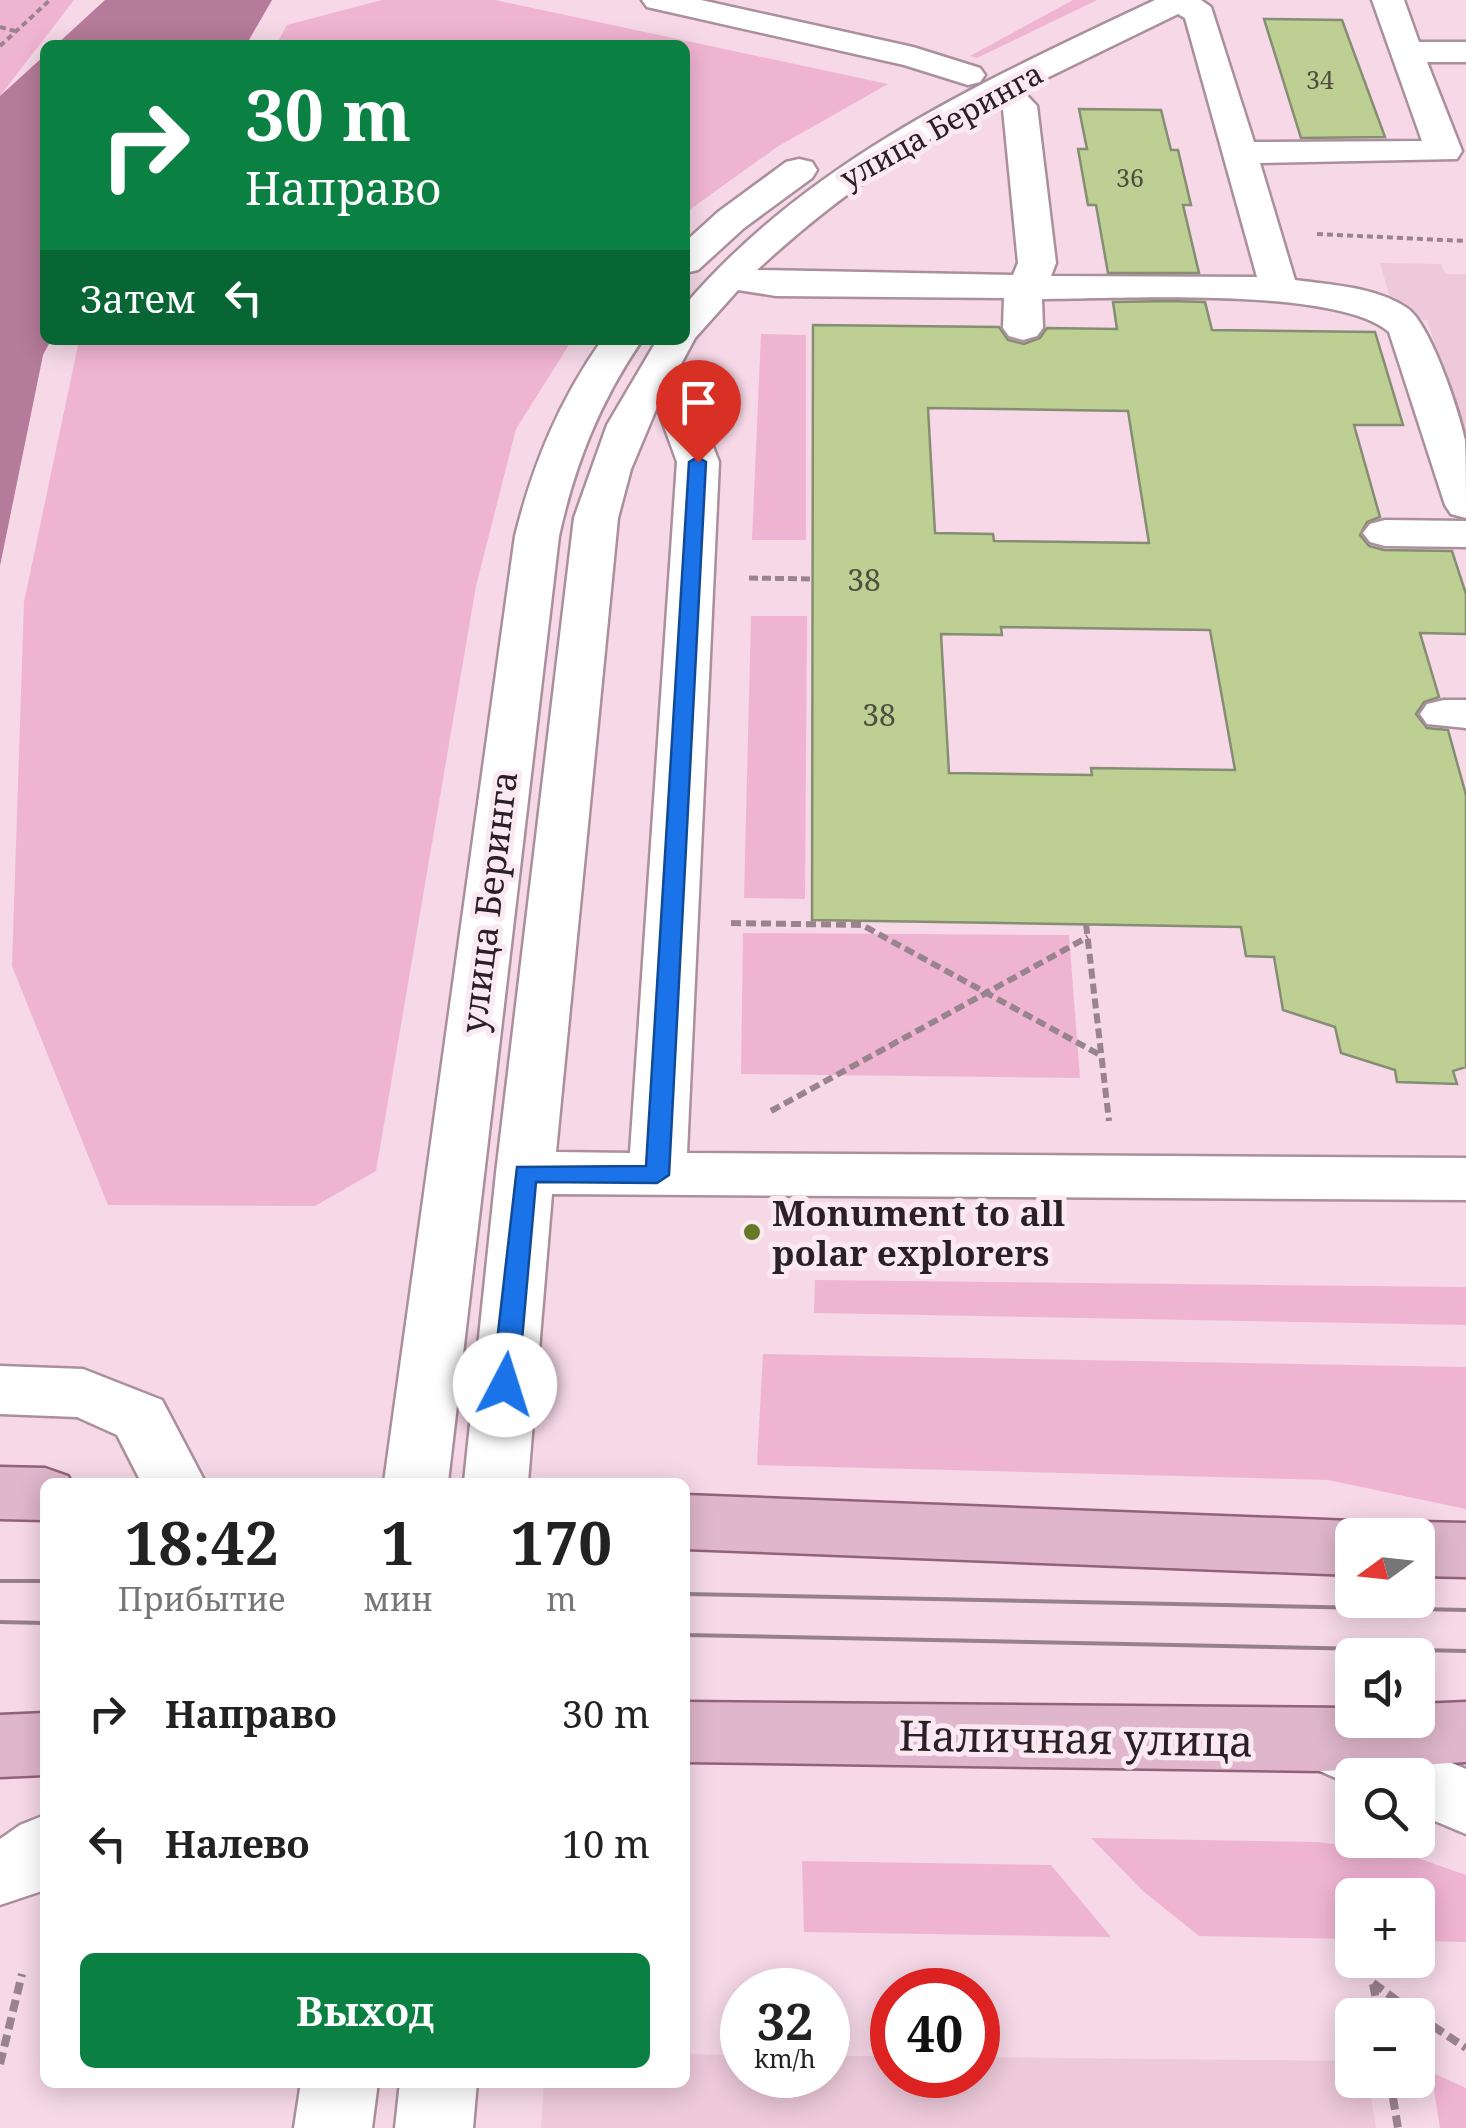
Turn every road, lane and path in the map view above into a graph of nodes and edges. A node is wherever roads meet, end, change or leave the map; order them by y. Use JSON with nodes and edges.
{"nodes":[{"id":1,"x":50,"y":0,"type":"edge"},
{"id":2,"x":658,"y":0,"type":"edge"},
{"id":3,"x":1125,"y":0,"type":"edge"},
{"id":4,"x":1181,"y":0,"type":"edge"},
{"id":5,"x":1388,"y":0,"type":"edge"},
{"id":6,"x":0,"y":27,"type":"edge"},
{"id":7,"x":15,"y":31,"type":"junction"},
{"id":8,"x":0,"y":46,"type":"edge"},
{"id":9,"x":1466,"y":52,"type":"edge"},
{"id":10,"x":1410,"y":62,"type":"junction"},
{"id":11,"x":1466,"y":73,"type":"edge"},
{"id":12,"x":984,"y":82,"type":"junction"},
{"id":13,"x":1239,"y":153,"type":"junction"},
{"id":14,"x":1377,"y":236,"type":"dead end"},
{"id":15,"x":1466,"y":241,"type":"edge"},
{"id":16,"x":690,"y":257,"type":"edge"},
{"id":17,"x":730,"y":277,"type":"junction"},
{"id":18,"x":1028,"y":286,"type":"junction"},
{"id":19,"x":1280,"y":289,"type":"junction"},
{"id":20,"x":690,"y":315,"type":"edge"},
{"id":21,"x":1023,"y":328,"type":"dead end"},
{"id":22,"x":658,"y":345,"type":"edge"},
{"id":23,"x":660,"y":345,"type":"edge"},
{"id":24,"x":662,"y":345,"type":"edge"},
{"id":25,"x":1466,"y":505,"type":"edge"},
{"id":26,"x":1385,"y":534,"type":"dead end"},
{"id":27,"x":1466,"y":534,"type":"edge"},
{"id":28,"x":768,"y":579,"type":"dead end"},
{"id":29,"x":813,"y":580,"type":"dead end"},
{"id":30,"x":729,"y":924,"type":"dead end"},
{"id":31,"x":1086,"y":924,"type":"dead end"},
{"id":32,"x":1088,"y":937,"type":"junction"},
{"id":33,"x":986,"y":993,"type":"junction"},
{"id":34,"x":1102,"y":1056,"type":"junction"},
{"id":35,"x":771,"y":1111,"type":"dead end"},
{"id":36,"x":525,"y":1173,"type":"junction"},
{"id":37,"x":657,"y":1175,"type":"junction"},
{"id":38,"x":1116,"y":1177,"type":"junction"},
{"id":39,"x":1466,"y":1179,"type":"edge"},
{"id":40,"x":0,"y":1390,"type":"edge"},
{"id":41,"x":171,"y":1478,"type":"edge"},
{"id":42,"x":417,"y":1478,"type":"edge"},
{"id":43,"x":496,"y":1478,"type":"edge"},
{"id":44,"x":0,"y":1493,"type":"edge"},
{"id":45,"x":40,"y":1494,"type":"edge"},
{"id":46,"x":690,"y":1522,"type":"edge"},
{"id":47,"x":1335,"y":1547,"type":"edge"},
{"id":48,"x":1435,"y":1549,"type":"edge"},
{"id":49,"x":1466,"y":1550,"type":"edge"},
{"id":50,"x":690,"y":1732,"type":"edge"},
{"id":51,"x":1466,"y":1732,"type":"edge"},
{"id":52,"x":1324,"y":1740,"type":"junction"},
{"id":53,"x":40,"y":1744,"type":"edge"},
{"id":54,"x":0,"y":1746,"type":"edge"},
{"id":55,"x":1365,"y":1758,"type":"edge"},
{"id":56,"x":1435,"y":1788,"type":"edge"},
{"id":57,"x":1466,"y":1802,"type":"edge"},
{"id":58,"x":40,"y":1851,"type":"edge"},
{"id":59,"x":0,"y":1872,"type":"edge"},
{"id":60,"x":22,"y":1974,"type":"dead end"},
{"id":61,"x":1375,"y":1998,"type":"edge"},
{"id":62,"x":1394,"y":1998,"type":"edge"},
{"id":63,"x":1435,"y":2027,"type":"edge"},
{"id":64,"x":1466,"y":2048,"type":"edge"},
{"id":65,"x":0,"y":2064,"type":"edge"},
{"id":66,"x":339,"y":2088,"type":"edge"},
{"id":67,"x":438,"y":2088,"type":"edge"},
{"id":68,"x":1393,"y":2098,"type":"edge"},
{"id":69,"x":334,"y":2128,"type":"edge"},
{"id":70,"x":434,"y":2128,"type":"edge"},
{"id":71,"x":1398,"y":2128,"type":"edge"}],
"edges":[{"from":1,"to":7,"type":"path"},
{"from":2,"to":12,"type":"street"},
{"from":3,"to":12,"type":"street","name":"улица Беринга"},
{"from":4,"to":12,"type":"street","name":"улица Беринга"},
{"from":4,"to":13,"type":"street"},
{"from":5,"to":10,"type":"street"},
{"from":6,"to":7,"type":"path"},
{"from":7,"to":8,"type":"path"},
{"from":9,"to":10,"type":"street"},
{"from":10,"to":11,"type":"street"},
{"from":10,"to":13,"type":"street"},
{"from":12,"to":16,"type":"street","name":"улица Беринга"},
{"from":12,"to":17,"type":"street","name":"улица Беринга"},
{"from":12,"to":18,"type":"street"},
{"from":13,"to":19,"type":"street"},
{"from":14,"to":15,"type":"path"},
{"from":17,"to":18,"type":"street"},
{"from":17,"to":20,"type":"street","name":"улица Беринга"},
{"from":18,"to":19,"type":"street"},
{"from":18,"to":21,"type":"street"},
{"from":19,"to":25,"type":"street"},
{"from":22,"to":42,"type":"street","name":"улица Беринга"},
{"from":23,"to":36,"type":"street","name":"улица Беринга"},
{"from":24,"to":37,"type":"street"},
{"from":26,"to":27,"type":"street"},
{"from":28,"to":29,"type":"path"},
{"from":30,"to":33,"type":"path"},
{"from":31,"to":32,"type":"path"},
{"from":32,"to":33,"type":"path"},
{"from":32,"to":34,"type":"path"},
{"from":33,"to":34,"type":"path"},
{"from":33,"to":35,"type":"path"},
{"from":34,"to":38,"type":"path"},
{"from":36,"to":37,"type":"street"},
{"from":36,"to":43,"type":"street","name":"улица Беринга"},
{"from":37,"to":38,"type":"street"},
{"from":38,"to":39,"type":"street"},
{"from":40,"to":41,"type":"street"},
{"from":44,"to":45,"type":"main road"},
{"from":46,"to":47,"type":"main road"},
{"from":48,"to":49,"type":"main road"},
{"from":50,"to":52,"type":"main road","name":"Наличная улица"},
{"from":51,"to":52,"type":"main road","name":"Наличная улица"},
{"from":52,"to":55,"type":"street"},
{"from":53,"to":54,"type":"main road"},
{"from":56,"to":57,"type":"street"},
{"from":58,"to":59,"type":"street"},
{"from":60,"to":65,"type":"path"},
{"from":61,"to":62,"type":"path"},
{"from":63,"to":64,"type":"path"},
{"from":66,"to":69,"type":"street"},
{"from":67,"to":70,"type":"street"},
{"from":68,"to":71,"type":"path"}]}
